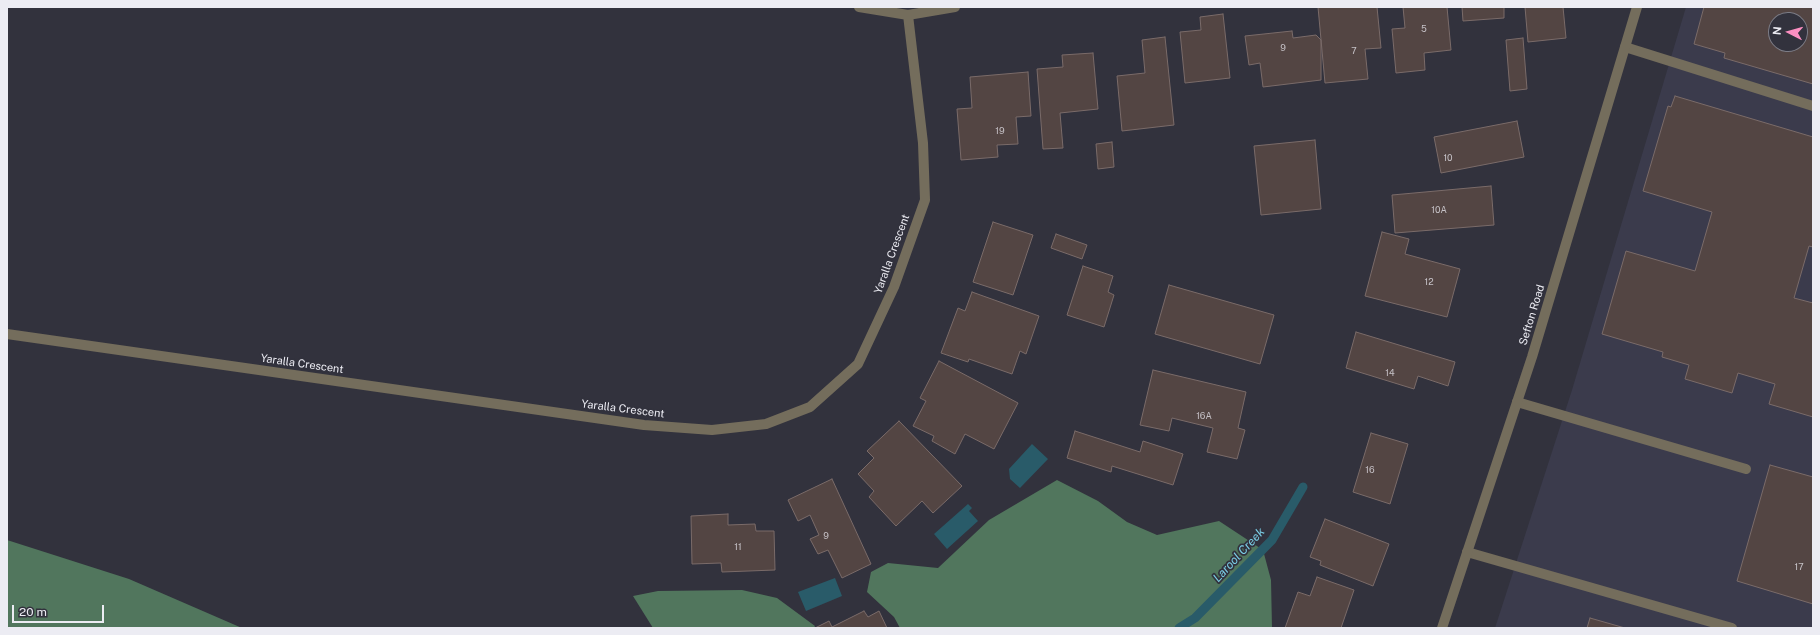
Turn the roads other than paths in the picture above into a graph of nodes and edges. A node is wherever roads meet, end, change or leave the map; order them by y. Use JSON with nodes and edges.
{"nodes":[{"id":1,"x":859,"y":7,"type":"edge"},
{"id":2,"x":955,"y":7,"type":"edge"},
{"id":3,"x":1637,"y":7,"type":"edge"},
{"id":4,"x":908,"y":15,"type":"junction"},
{"id":5,"x":1625,"y":47,"type":"junction"},
{"id":6,"x":1813,"y":106,"type":"edge"},
{"id":7,"x":7,"y":334,"type":"edge"},
{"id":8,"x":1517,"y":402,"type":"junction"},
{"id":9,"x":1746,"y":469,"type":"dead end"},
{"id":10,"x":1467,"y":552,"type":"junction"},
{"id":11,"x":1442,"y":628,"type":"edge"},
{"id":12,"x":1732,"y":628,"type":"edge"}],
"edges":[{"from":1,"to":4,"type":"street"},
{"from":2,"to":4,"type":"street"},
{"from":3,"to":5,"type":"street","name":"Sefton Road"},
{"from":4,"to":7,"type":"street","name":"Yaralla Crescent"},
{"from":5,"to":6,"type":"street"},
{"from":5,"to":8,"type":"street","name":"Sefton Road"},
{"from":8,"to":9,"type":"street"},
{"from":8,"to":10,"type":"street","name":"Sefton Road"},
{"from":10,"to":11,"type":"street","name":"Sefton Road"},
{"from":10,"to":12,"type":"street"}]}
